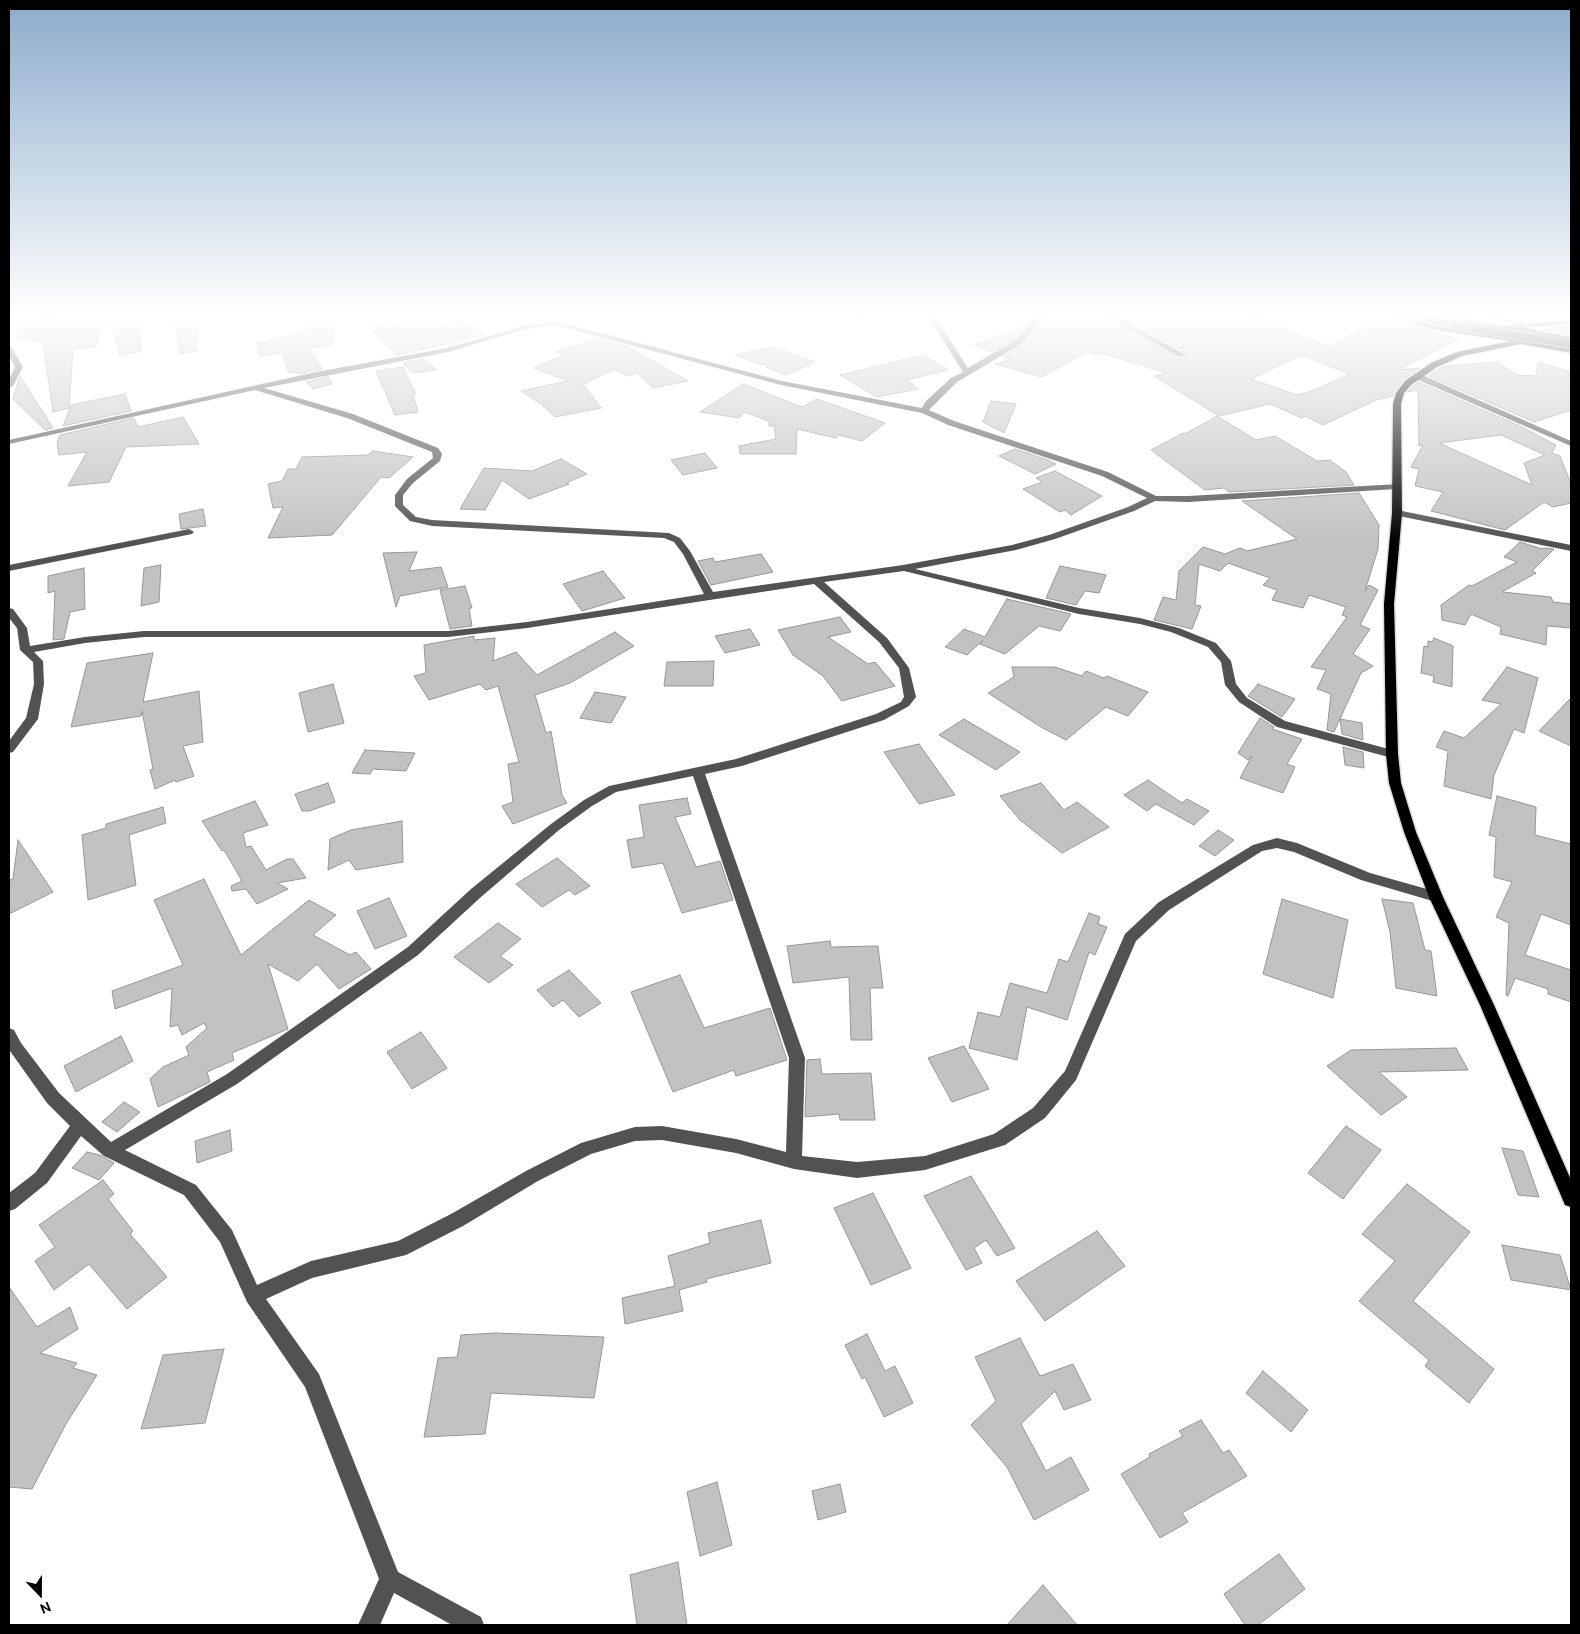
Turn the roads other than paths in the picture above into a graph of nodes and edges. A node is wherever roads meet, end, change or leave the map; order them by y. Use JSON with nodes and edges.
{"nodes":[{"id":1,"x":240,"y":391,"type":"edge"},
{"id":2,"x":266,"y":391,"type":"edge"},
{"id":3,"x":827,"y":391,"type":"edge"},
{"id":4,"x":941,"y":391,"type":"edge"},
{"id":5,"x":1401,"y":391,"type":"edge"},
{"id":6,"x":1451,"y":391,"type":"edge"},
{"id":7,"x":924,"y":411,"type":"junction"},
{"id":8,"x":9,"y":442,"type":"edge"},
{"id":9,"x":1571,"y":444,"type":"edge"},
{"id":10,"x":1396,"y":486,"type":"junction"},
{"id":11,"x":1154,"y":498,"type":"junction"},
{"id":12,"x":1397,"y":514,"type":"junction"},
{"id":13,"x":189,"y":532,"type":"dead end"},
{"id":14,"x":1571,"y":548,"type":"edge"},
{"id":15,"x":9,"y":568,"type":"edge"},
{"id":16,"x":903,"y":568,"type":"junction"},
{"id":17,"x":816,"y":580,"type":"junction"},
{"id":18,"x":710,"y":596,"type":"junction"},
{"id":19,"x":9,"y":611,"type":"edge"},
{"id":20,"x":25,"y":650,"type":"junction"},
{"id":21,"x":9,"y":749,"type":"edge"},
{"id":22,"x":1392,"y":754,"type":"junction"},
{"id":23,"x":698,"y":772,"type":"junction"},
{"id":24,"x":1436,"y":897,"type":"junction"},
{"id":25,"x":9,"y":1034,"type":"edge"},
{"id":26,"x":80,"y":1125,"type":"junction"},
{"id":27,"x":110,"y":1151,"type":"junction"},
{"id":28,"x":794,"y":1162,"type":"junction"},
{"id":29,"x":1571,"y":1199,"type":"edge"},
{"id":30,"x":9,"y":1203,"type":"edge"},
{"id":31,"x":253,"y":1296,"type":"junction"},
{"id":32,"x":390,"y":1579,"type":"junction"},
{"id":33,"x":369,"y":1625,"type":"edge"},
{"id":34,"x":473,"y":1625,"type":"edge"}],
"edges":[{"from":1,"to":8,"type":"street"},
{"from":2,"to":18,"type":"street"},
{"from":3,"to":7,"type":"street"},
{"from":4,"to":7,"type":"street"},
{"from":5,"to":10,"type":"main road"},
{"from":6,"to":9,"type":"street"},
{"from":7,"to":11,"type":"street"},
{"from":10,"to":11,"type":"street"},
{"from":10,"to":12,"type":"main road"},
{"from":11,"to":16,"type":"street"},
{"from":12,"to":14,"type":"street"},
{"from":12,"to":22,"type":"main road"},
{"from":13,"to":15,"type":"street"},
{"from":16,"to":17,"type":"street"},
{"from":16,"to":22,"type":"street"},
{"from":17,"to":18,"type":"street"},
{"from":17,"to":23,"type":"street"},
{"from":18,"to":20,"type":"street"},
{"from":19,"to":20,"type":"street"},
{"from":20,"to":21,"type":"street"},
{"from":22,"to":24,"type":"main road"},
{"from":23,"to":27,"type":"street"},
{"from":23,"to":28,"type":"street"},
{"from":24,"to":28,"type":"street"},
{"from":24,"to":29,"type":"main road"},
{"from":25,"to":26,"type":"street"},
{"from":26,"to":27,"type":"street"},
{"from":26,"to":30,"type":"street"},
{"from":27,"to":31,"type":"street"},
{"from":28,"to":31,"type":"street"},
{"from":31,"to":32,"type":"street"},
{"from":32,"to":33,"type":"street"},
{"from":32,"to":34,"type":"street"}]}
